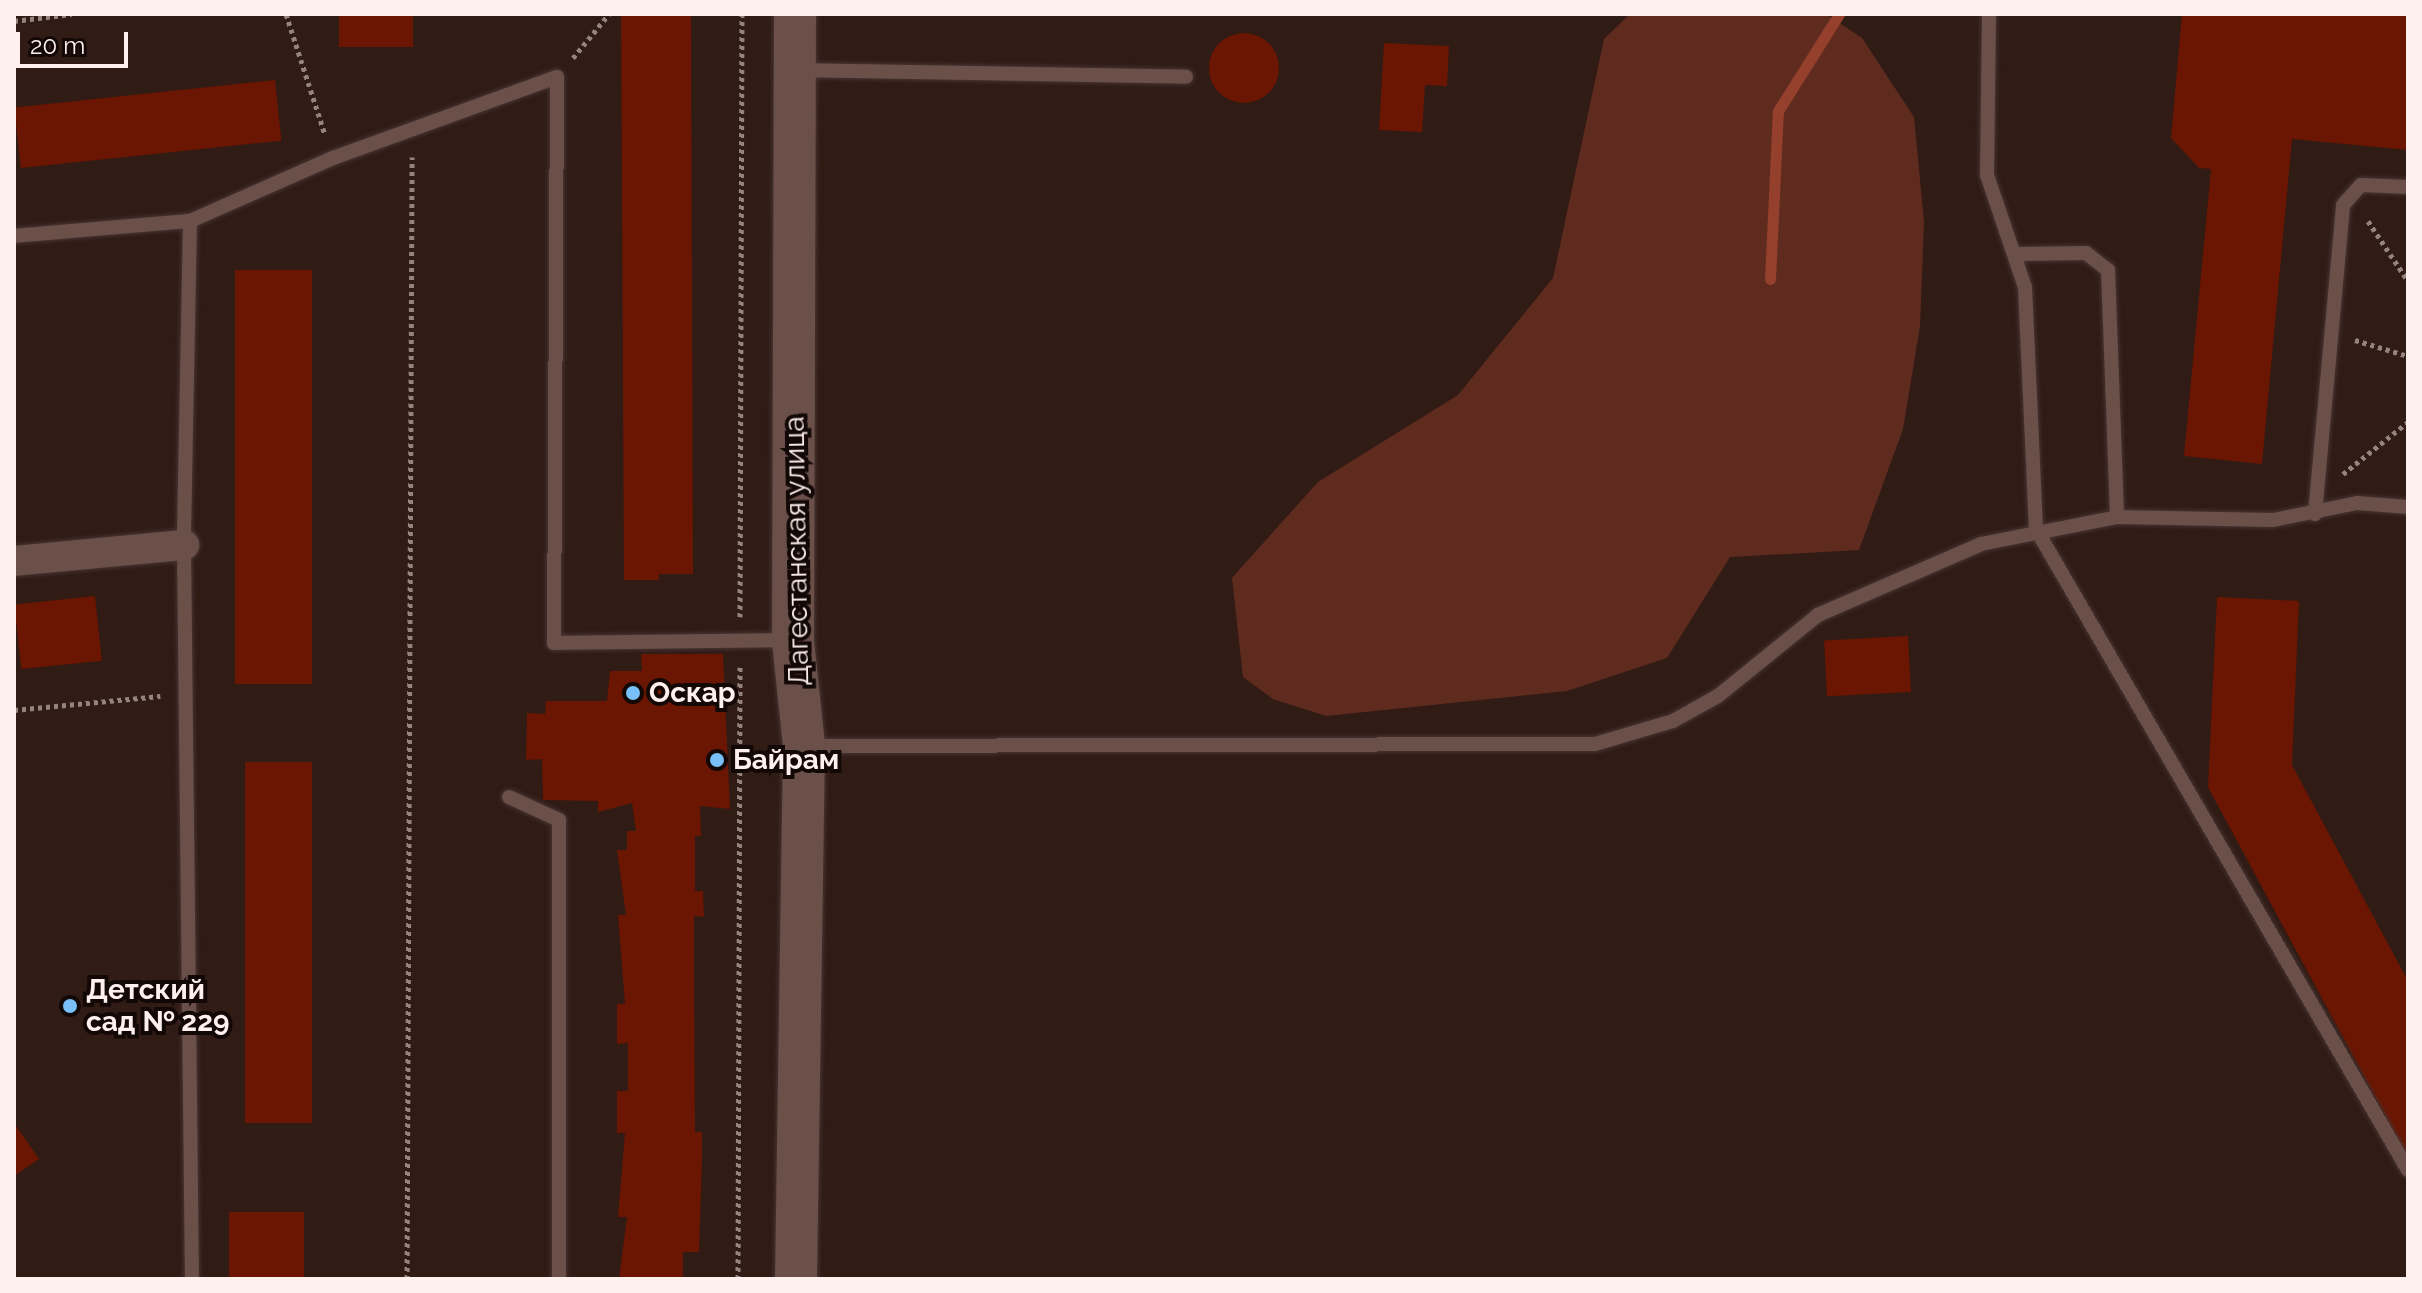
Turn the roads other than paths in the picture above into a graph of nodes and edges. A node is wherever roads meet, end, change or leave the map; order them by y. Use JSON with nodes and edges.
{"nodes":[{"id":1,"x":795,"y":14,"type":"edge"},
{"id":2,"x":1989,"y":14,"type":"edge"},
{"id":3,"x":795,"y":70,"type":"junction"},
{"id":4,"x":1186,"y":77,"type":"dead end"},
{"id":5,"x":2408,"y":187,"type":"edge"},
{"id":6,"x":190,"y":221,"type":"junction"},
{"id":7,"x":14,"y":236,"type":"edge"},
{"id":8,"x":2017,"y":254,"type":"junction"},
{"id":9,"x":2408,"y":507,"type":"edge"},
{"id":10,"x":2315,"y":514,"type":"junction"},
{"id":11,"x":2117,"y":517,"type":"junction"},
{"id":12,"x":2036,"y":529,"type":"junction"},
{"id":13,"x":184,"y":545,"type":"junction"},
{"id":14,"x":14,"y":561,"type":"edge"},
{"id":15,"x":793,"y":641,"type":"junction"},
{"id":16,"x":804,"y":746,"type":"junction"},
{"id":17,"x":509,"y":797,"type":"dead end"},
{"id":18,"x":2408,"y":1170,"type":"edge"},
{"id":19,"x":192,"y":1279,"type":"edge"},
{"id":20,"x":559,"y":1279,"type":"edge"},
{"id":21,"x":796,"y":1279,"type":"edge"}],
"edges":[{"from":1,"to":3,"type":"street","name":"Дагестанская улица"},
{"from":2,"to":8,"type":"lane"},
{"from":3,"to":4,"type":"lane"},
{"from":3,"to":15,"type":"street","name":"Дагестанская улица"},
{"from":5,"to":10,"type":"lane"},
{"from":6,"to":7,"type":"lane"},
{"from":6,"to":13,"type":"lane"},
{"from":6,"to":15,"type":"lane"},
{"from":8,"to":11,"type":"lane"},
{"from":8,"to":12,"type":"lane"},
{"from":9,"to":10,"type":"lane"},
{"from":10,"to":11,"type":"lane"},
{"from":11,"to":12,"type":"lane"},
{"from":12,"to":16,"type":"lane"},
{"from":12,"to":18,"type":"lane"},
{"from":13,"to":14,"type":"street"},
{"from":13,"to":19,"type":"lane"},
{"from":15,"to":16,"type":"street","name":"Дагестанская улица"},
{"from":16,"to":21,"type":"street","name":"Дагестанская улица"},
{"from":17,"to":20,"type":"lane"}]}
